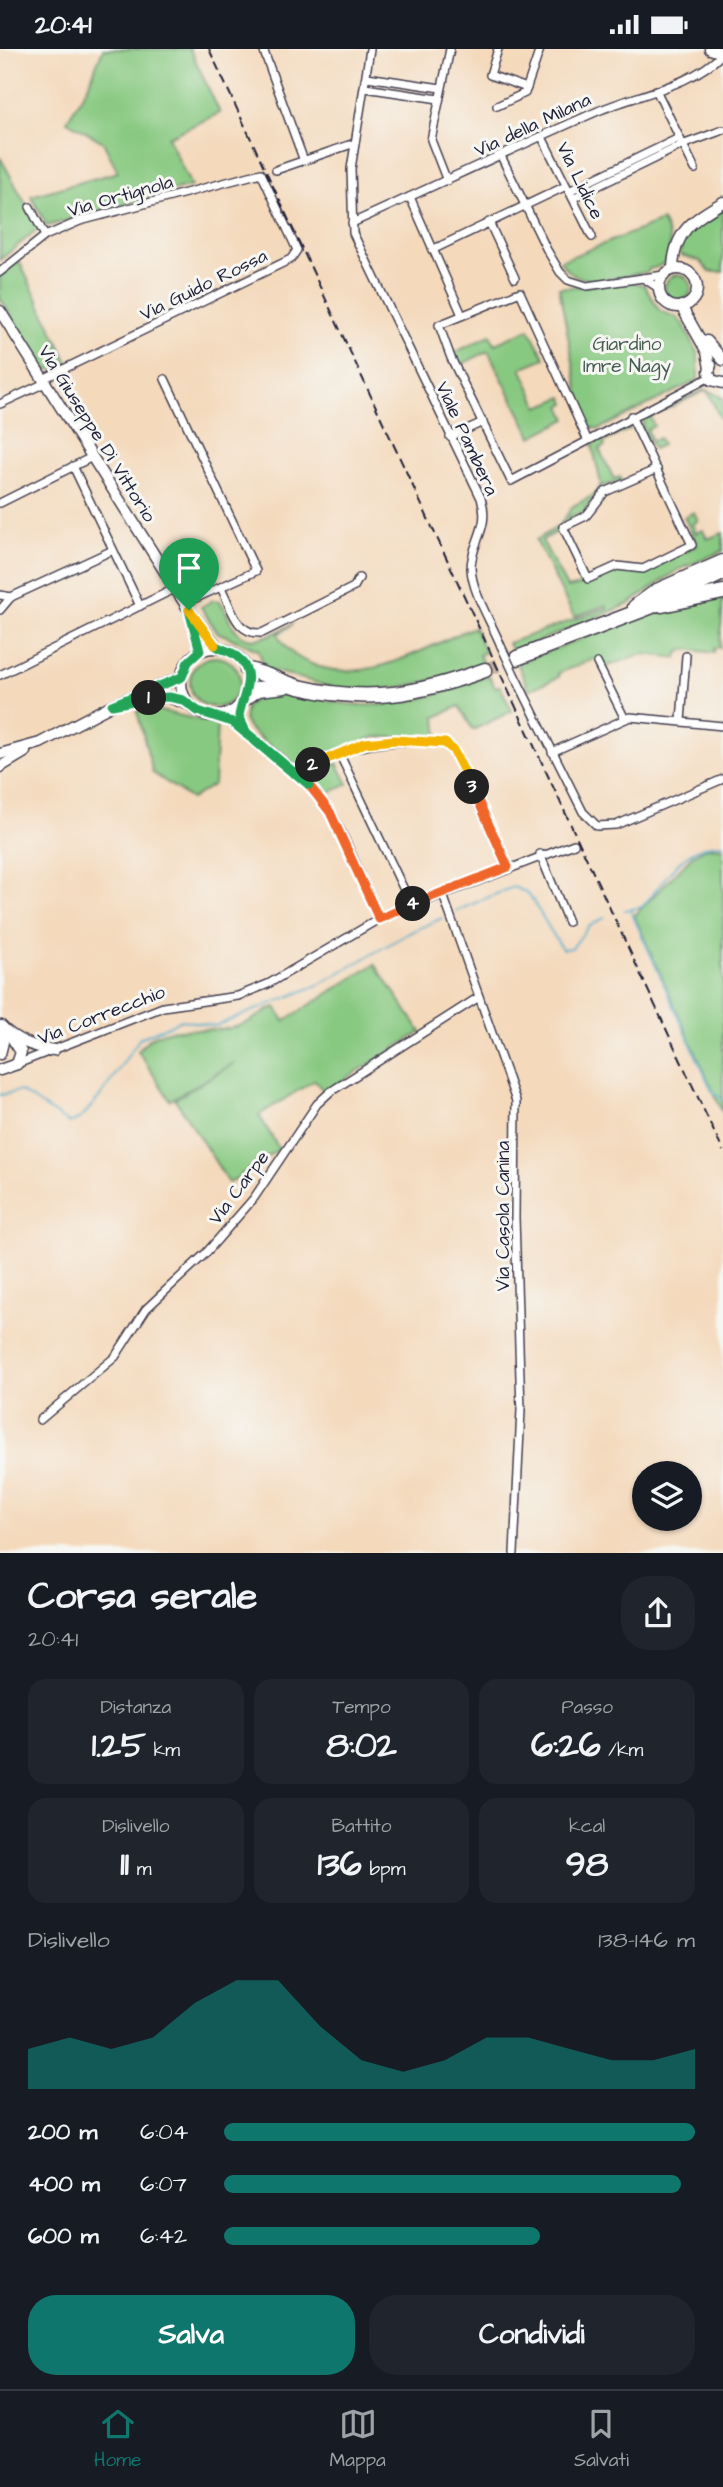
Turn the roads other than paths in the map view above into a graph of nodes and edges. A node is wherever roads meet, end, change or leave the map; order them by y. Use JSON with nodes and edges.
{"nodes":[{"id":1,"x":263,"y":49,"type":"edge"},
{"id":2,"x":370,"y":49,"type":"edge"},
{"id":3,"x":450,"y":49,"type":"edge"},
{"id":4,"x":498,"y":49,"type":"edge"},
{"id":5,"x":540,"y":49,"type":"edge"},
{"id":6,"x":710,"y":49,"type":"edge"},
{"id":7,"x":723,"y":53,"type":"edge"},
{"id":8,"x":367,"y":77,"type":"junction"},
{"id":9,"x":527,"y":87,"type":"junction"},
{"id":10,"x":366,"y":88,"type":"junction"},
{"id":11,"x":441,"y":88,"type":"junction"},
{"id":12,"x":656,"y":90,"type":"junction"},
{"id":13,"x":439,"y":99,"type":"junction"},
{"id":14,"x":497,"y":106,"type":"dead end"},
{"id":15,"x":723,"y":130,"type":"edge"},
{"id":16,"x":542,"y":137,"type":"junction"},
{"id":17,"x":680,"y":142,"type":"junction"},
{"id":18,"x":355,"y":143,"type":"junction"},
{"id":19,"x":501,"y":156,"type":"junction"},
{"id":20,"x":304,"y":160,"type":"junction"},
{"id":21,"x":695,"y":169,"type":"dead end"},
{"id":22,"x":276,"y":170,"type":"dead end"},
{"id":23,"x":261,"y":173,"type":"joint"},
{"id":24,"x":447,"y":181,"type":"junction"},
{"id":25,"x":569,"y":191,"type":"junction"},
{"id":26,"x":410,"y":197,"type":"junction"},
{"id":27,"x":723,"y":202,"type":"edge"},
{"id":28,"x":525,"y":205,"type":"junction"},
{"id":29,"x":30,"y":207,"type":"dead end"},
{"id":30,"x":489,"y":222,"type":"junction"},
{"id":31,"x":352,"y":223,"type":"junction"},
{"id":32,"x":46,"y":236,"type":"junction"},
{"id":33,"x":592,"y":237,"type":"dead end"},
{"id":34,"x":432,"y":250,"type":"junction"},
{"id":35,"x":673,"y":271,"type":"junction"},
{"id":36,"x":0,"y":272,"type":"edge"},
{"id":37,"x":515,"y":278,"type":"dead end"},
{"id":38,"x":642,"y":278,"type":"junction"},
{"id":39,"x":660,"y":289,"type":"junction"},
{"id":40,"x":692,"y":300,"type":"junction"},
{"id":41,"x":681,"y":306,"type":"junction"},
{"id":42,"x":0,"y":311,"type":"edge"},
{"id":43,"x":462,"y":315,"type":"junction"},
{"id":44,"x":723,"y":361,"type":"edge"},
{"id":45,"x":710,"y":372,"type":"junction"},
{"id":46,"x":165,"y":379,"type":"dead end"},
{"id":47,"x":44,"y":381,"type":"junction"},
{"id":48,"x":722,"y":385,"type":"edge"},
{"id":49,"x":0,"y":404,"type":"edge"},
{"id":50,"x":631,"y":416,"type":"junction"},
{"id":51,"x":483,"y":422,"type":"junction"},
{"id":52,"x":450,"y":437,"type":"junction"},
{"id":53,"x":587,"y":439,"type":"junction"},
{"id":54,"x":92,"y":457,"type":"junction"},
{"id":55,"x":73,"y":467,"type":"junction"},
{"id":56,"x":657,"y":469,"type":"junction"},
{"id":57,"x":0,"y":503,"type":"edge"},
{"id":58,"x":113,"y":550,"type":"junction"},
{"id":59,"x":723,"y":555,"type":"edge"},
{"id":60,"x":723,"y":562,"type":"edge"},
{"id":61,"x":723,"y":573,"type":"edge"},
{"id":62,"x":359,"y":578,"type":"dead end"},
{"id":63,"x":176,"y":588,"type":"junction"},
{"id":64,"x":221,"y":588,"type":"junction"},
{"id":65,"x":657,"y":591,"type":"junction"},
{"id":66,"x":723,"y":592,"type":"edge"},
{"id":67,"x":0,"y":595,"type":"edge"},
{"id":68,"x":11,"y":597,"type":"junction"},
{"id":69,"x":140,"y":606,"type":"junction"},
{"id":70,"x":187,"y":606,"type":"junction"},
{"id":71,"x":650,"y":607,"type":"junction"},
{"id":72,"x":0,"y":610,"type":"edge"},
{"id":73,"x":625,"y":614,"type":"junction"},
{"id":74,"x":218,"y":648,"type":"junction"},
{"id":75,"x":200,"y":651,"type":"junction"},
{"id":76,"x":686,"y":656,"type":"dead end"},
{"id":77,"x":517,"y":658,"type":"tunnel mouth"},
{"id":78,"x":597,"y":663,"type":"dead end"},
{"id":79,"x":247,"y":670,"type":"junction"},
{"id":80,"x":485,"y":670,"type":"tunnel mouth"},
{"id":81,"x":0,"y":675,"type":"edge"},
{"id":82,"x":182,"y":677,"type":"junction"},
{"id":83,"x":297,"y":686,"type":"junction"},
{"id":84,"x":243,"y":700,"type":"junction"},
{"id":85,"x":112,"y":705,"type":"junction"},
{"id":86,"x":198,"y":711,"type":"junction"},
{"id":87,"x":216,"y":716,"type":"junction"},
{"id":88,"x":625,"y":719,"type":"junction"},
{"id":89,"x":681,"y":721,"type":"junction"},
{"id":90,"x":723,"y":726,"type":"edge"},
{"id":91,"x":246,"y":732,"type":"junction"},
{"id":92,"x":40,"y":743,"type":"junction"},
{"id":93,"x":552,"y":752,"type":"junction"},
{"id":94,"x":339,"y":753,"type":"junction"},
{"id":95,"x":0,"y":754,"type":"edge"},
{"id":96,"x":0,"y":767,"type":"edge"},
{"id":97,"x":293,"y":773,"type":"junction"},
{"id":98,"x":723,"y":779,"type":"edge"},
{"id":99,"x":574,"y":844,"type":"dead end"},
{"id":100,"x":540,"y":854,"type":"junction"},
{"id":101,"x":508,"y":867,"type":"junction"},
{"id":102,"x":442,"y":893,"type":"junction"},
{"id":103,"x":406,"y":894,"type":"dead end"},
{"id":104,"x":379,"y":919,"type":"junction"},
{"id":105,"x":568,"y":922,"type":"dead end"},
{"id":106,"x":479,"y":997,"type":"junction"},
{"id":107,"x":0,"y":1025,"type":"edge"},
{"id":108,"x":7,"y":1039,"type":"junction"},
{"id":109,"x":54,"y":1050,"type":"junction"},
{"id":110,"x":0,"y":1054,"type":"edge"},
{"id":111,"x":17,"y":1064,"type":"junction"},
{"id":112,"x":0,"y":1070,"type":"edge"},
{"id":113,"x":40,"y":1420,"type":"dead end"},
{"id":114,"x":514,"y":1552,"type":"edge"}],
"edges":[{"from":1,"to":20,"type":"street"},
{"from":2,"to":8,"type":"street","name":"Viale Pambera"},
{"from":3,"to":11,"type":"street"},
{"from":4,"to":9,"type":"street"},
{"from":5,"to":9,"type":"street"},
{"from":6,"to":7,"type":"street"},
{"from":7,"to":12,"type":"street","name":"Via della Milana"},
{"from":8,"to":10,"type":"street","name":"Viale Pambera"},
{"from":8,"to":11,"type":"street"},
{"from":9,"to":14,"type":"street"},
{"from":10,"to":13,"type":"street"},
{"from":10,"to":18,"type":"street","name":"Viale Pambera"},
{"from":11,"to":13,"type":"street"},
{"from":12,"to":16,"type":"street","name":"Via della Milana"},
{"from":12,"to":17,"type":"street"},
{"from":13,"to":24,"type":"street"},
{"from":15,"to":17,"type":"street"},
{"from":16,"to":19,"type":"street","name":"Via della Milana"},
{"from":16,"to":25,"type":"street","name":"Via Lidice"},
{"from":17,"to":21,"type":"street"},
{"from":17,"to":25,"type":"street"},
{"from":18,"to":20,"type":"street"},
{"from":18,"to":31,"type":"street","name":"Viale Pambera"},
{"from":19,"to":24,"type":"street","name":"Via della Milana"},
{"from":19,"to":28,"type":"street"},
{"from":20,"to":22,"type":"street"},
{"from":23,"to":32,"type":"street","name":"Via Ortignola"},
{"from":23,"to":47,"type":"street","name":"Via Guido Rossa"},
{"from":24,"to":26,"type":"street","name":"Via della Milana"},
{"from":25,"to":28,"type":"street"},
{"from":25,"to":33,"type":"street","name":"Via Lidice"},
{"from":26,"to":31,"type":"street","name":"Via della Milana"},
{"from":26,"to":34,"type":"street"},
{"from":27,"to":35,"type":"street"},
{"from":28,"to":30,"type":"street"},
{"from":28,"to":38,"type":"street"},
{"from":29,"to":32,"type":"street"},
{"from":30,"to":34,"type":"street"},
{"from":30,"to":37,"type":"street"},
{"from":31,"to":52,"type":"street","name":"Viale Pambera"},
{"from":32,"to":36,"type":"street","name":"Via Ortignola"},
{"from":34,"to":43,"type":"street"},
{"from":35,"to":38,"type":"street"},
{"from":35,"to":39,"type":"street"},
{"from":35,"to":40,"type":"street"},
{"from":38,"to":39,"type":"street"},
{"from":39,"to":41,"type":"street"},
{"from":40,"to":41,"type":"street"},
{"from":40,"to":44,"type":"street"},
{"from":41,"to":45,"type":"street"},
{"from":42,"to":47,"type":"street","name":"Via Giuseppe Di Vittorio"},
{"from":43,"to":51,"type":"street"},
{"from":43,"to":53,"type":"street"},
{"from":44,"to":45,"type":"street"},
{"from":45,"to":48,"type":"street"},
{"from":45,"to":50,"type":"street"},
{"from":46,"to":64,"type":"street"},
{"from":47,"to":49,"type":"street"},
{"from":47,"to":54,"type":"street","name":"Via Giuseppe Di Vittorio"},
{"from":50,"to":53,"type":"street"},
{"from":50,"to":56,"type":"street"},
{"from":51,"to":52,"type":"street"},
{"from":51,"to":53,"type":"street"},
{"from":52,"to":93,"type":"street","name":"Viale Pambera","bridge":true},
{"from":54,"to":55,"type":"street"},
{"from":54,"to":63,"type":"street","name":"Via Giuseppe Di Vittorio"},
{"from":55,"to":57,"type":"street"},
{"from":55,"to":58,"type":"street"},
{"from":56,"to":56,"type":"street"},
{"from":58,"to":68,"type":"street"},
{"from":58,"to":69,"type":"street"},
{"from":59,"to":65,"type":"highway"},
{"from":60,"to":65,"type":"highway"},
{"from":61,"to":71,"type":"highway"},
{"from":62,"to":64,"type":"street"},
{"from":63,"to":69,"type":"street"},
{"from":63,"to":70,"type":"street","name":"Via Giuseppe Di Vittorio"},
{"from":64,"to":70,"type":"street"},
{"from":65,"to":73,"type":"highway"},
{"from":66,"to":71,"type":"highway"},
{"from":67,"to":68,"type":"street"},
{"from":68,"to":72,"type":"street"},
{"from":69,"to":81,"type":"street"},
{"from":70,"to":74,"type":"street","name":"Via Giuseppe Di Vittorio"},
{"from":70,"to":75,"type":"street","name":"Via Giuseppe Di Vittorio"},
{"from":71,"to":73,"type":"highway"},
{"from":73,"to":77,"type":"highway"},
{"from":74,"to":75,"type":"street"},
{"from":74,"to":79,"type":"street"},
{"from":75,"to":82,"type":"street"},
{"from":76,"to":89,"type":"street"},
{"from":78,"to":88,"type":"street"},
{"from":79,"to":83,"type":"highway"},
{"from":79,"to":84,"type":"street"},
{"from":80,"to":83,"type":"highway"},
{"from":82,"to":85,"type":"street"},
{"from":82,"to":86,"type":"street"},
{"from":83,"to":84,"type":"highway"},
{"from":84,"to":87,"type":"street"},
{"from":84,"to":91,"type":"street"},
{"from":85,"to":86,"type":"street"},
{"from":85,"to":92,"type":"street"},
{"from":86,"to":87,"type":"street"},
{"from":87,"to":91,"type":"street"},
{"from":88,"to":89,"type":"street"},
{"from":88,"to":93,"type":"street"},
{"from":89,"to":90,"type":"street"},
{"from":91,"to":97,"type":"street"},
{"from":92,"to":95,"type":"street"},
{"from":92,"to":96,"type":"street"},
{"from":93,"to":98,"type":"street","name":"Viale Pambera"},
{"from":94,"to":97,"type":"street"},
{"from":94,"to":101,"type":"street"},
{"from":94,"to":103,"type":"street"},
{"from":97,"to":104,"type":"street"},
{"from":99,"to":100,"type":"street","name":"Via Correcchio"},
{"from":100,"to":101,"type":"street","name":"Via Correcchio"},
{"from":100,"to":105,"type":"street"},
{"from":101,"to":102,"type":"street","name":"Via Correcchio"},
{"from":102,"to":104,"type":"street","name":"Via Correcchio"},
{"from":102,"to":106,"type":"street","name":"Via Casola Canina"},
{"from":104,"to":109,"type":"street","name":"Via Correcchio"},
{"from":106,"to":113,"type":"street","name":"Via Carpe"},
{"from":106,"to":114,"type":"street","name":"Via Casola Canina"},
{"from":107,"to":108,"type":"street"},
{"from":108,"to":109,"type":"street"},
{"from":108,"to":110,"type":"street"},
{"from":108,"to":111,"type":"street"},
{"from":109,"to":111,"type":"street","name":"Via Correcchio"},
{"from":111,"to":112,"type":"street","name":"Via Correcchio"}]}
